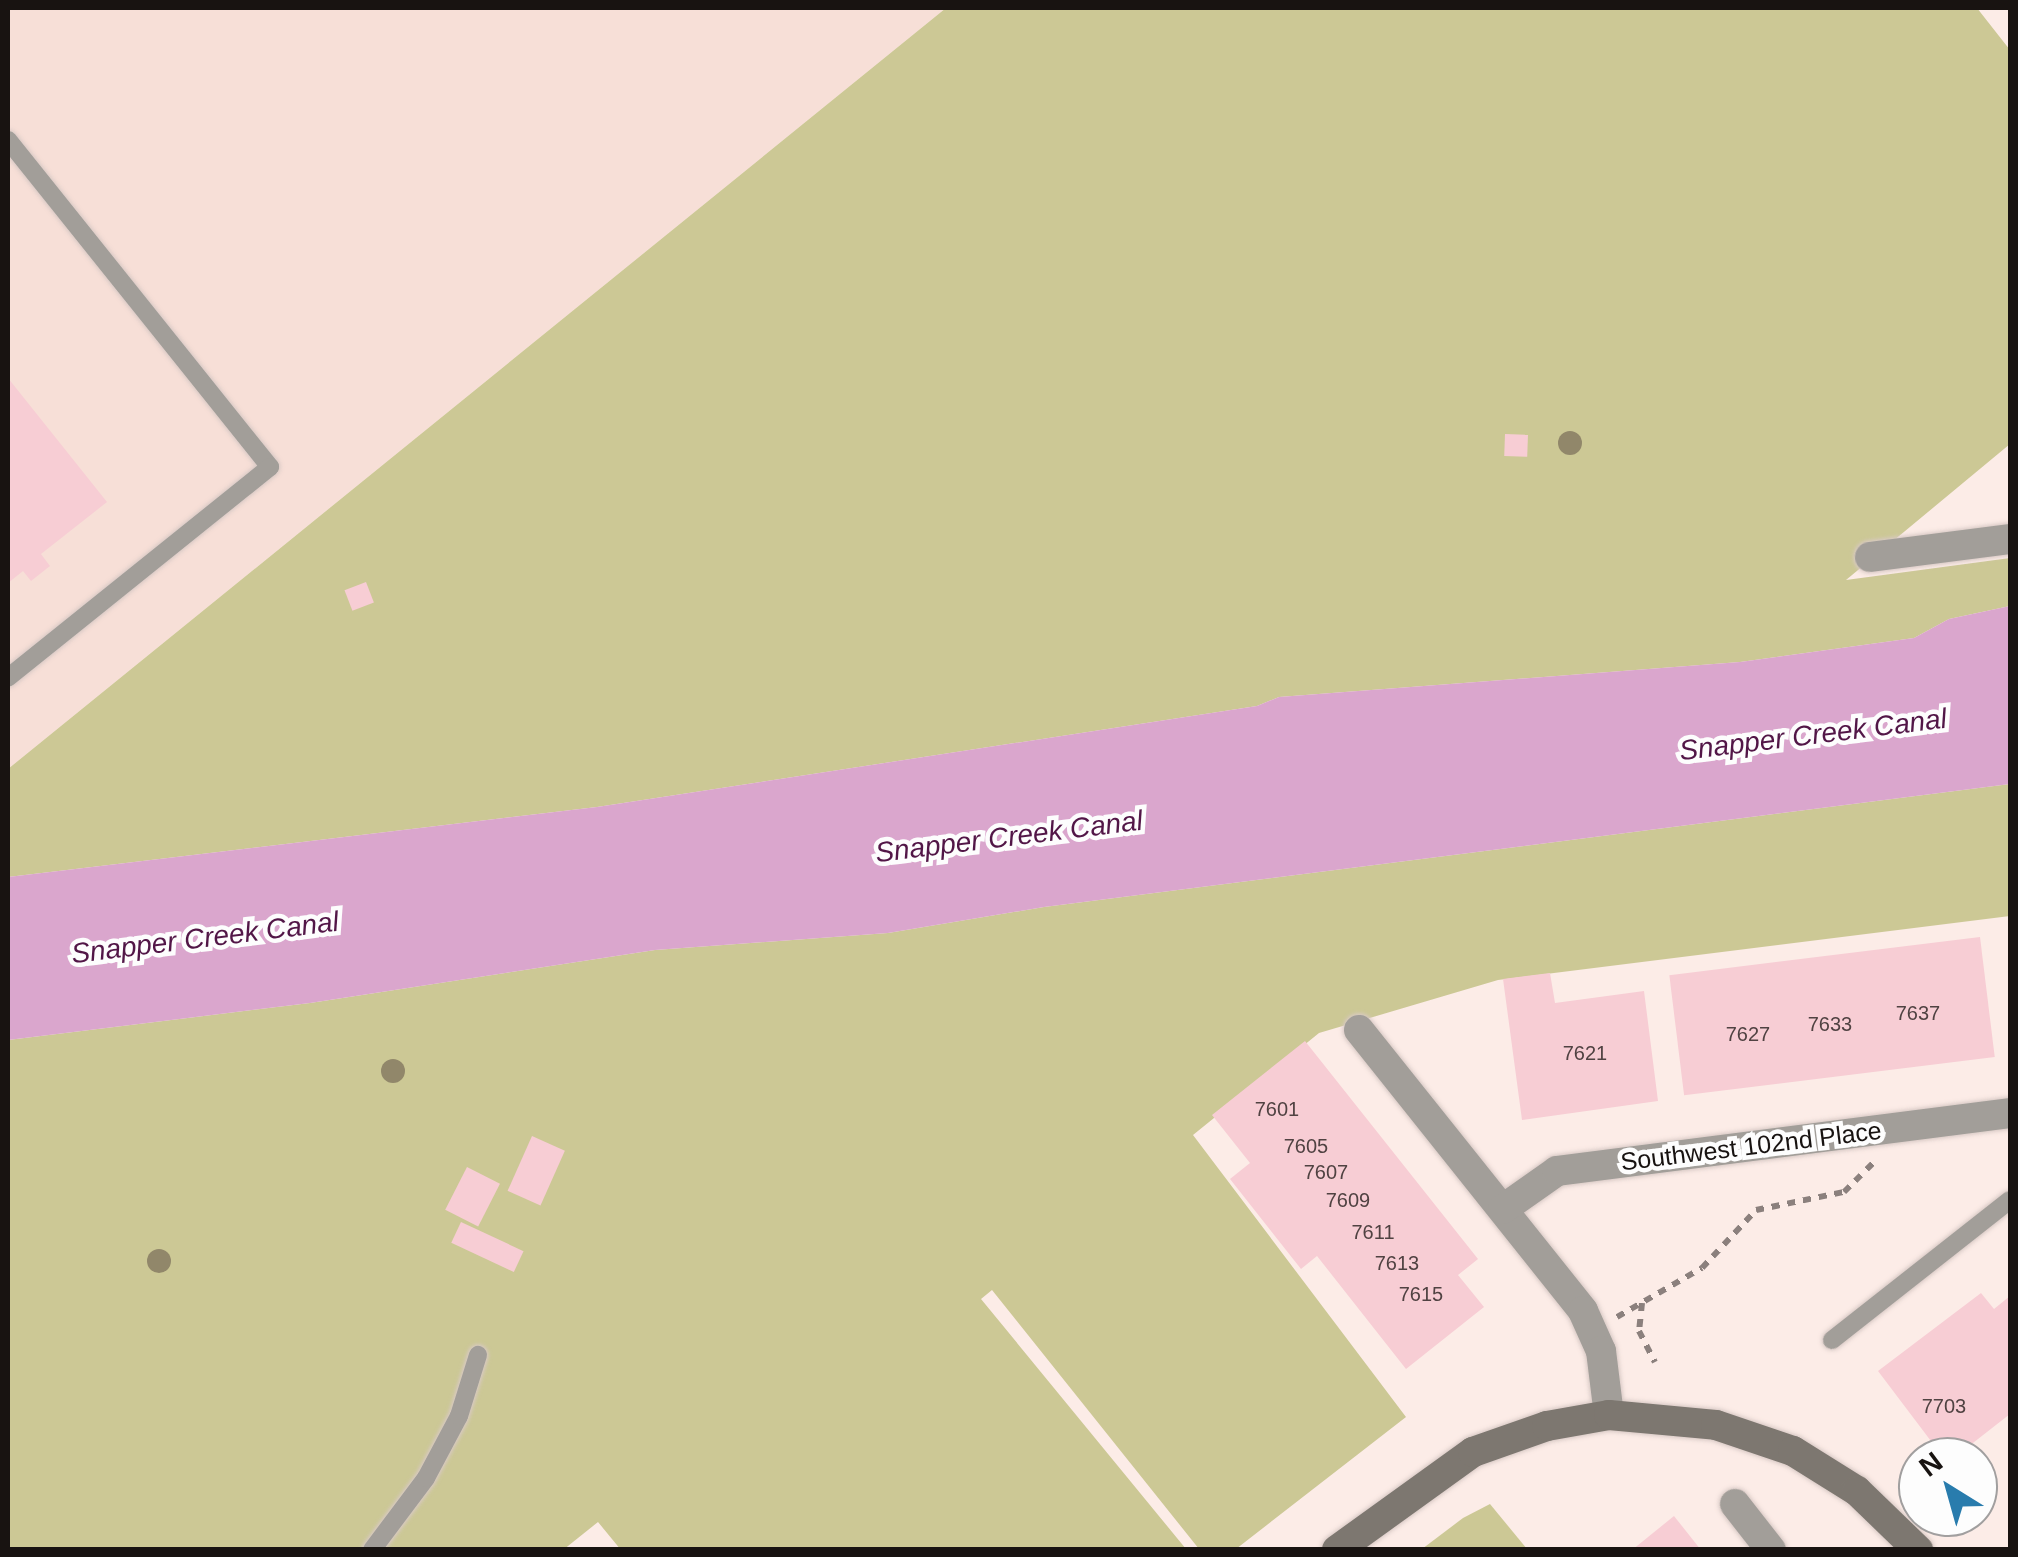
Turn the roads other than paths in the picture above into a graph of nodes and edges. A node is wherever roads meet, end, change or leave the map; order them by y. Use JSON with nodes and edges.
{"nodes":[{"id":1,"x":8,"y":140,"type":"edge"},
{"id":2,"x":2010,"y":538,"type":"edge"},
{"id":3,"x":1870,"y":557,"type":"dead end"},
{"id":4,"x":8,"y":678,"type":"edge"},
{"id":5,"x":1359,"y":1030,"type":"dead end"},
{"id":6,"x":2010,"y":1113,"type":"edge"},
{"id":7,"x":2010,"y":1200,"type":"edge"},
{"id":8,"x":1503,"y":1209,"type":"junction"},
{"id":9,"x":1832,"y":1340,"type":"dead end"},
{"id":10,"x":478,"y":1355,"type":"dead end"},
{"id":11,"x":1609,"y":1415,"type":"junction"},
{"id":12,"x":1735,"y":1504,"type":"dead end"},
{"id":13,"x":372,"y":1550,"type":"edge"},
{"id":14,"x":1337,"y":1550,"type":"edge"},
{"id":15,"x":1771,"y":1550,"type":"edge"},
{"id":16,"x":1918,"y":1550,"type":"edge"}],
"edges":[{"from":1,"to":4,"type":"lane"},
{"from":2,"to":3,"type":"street"},
{"from":5,"to":8,"type":"street"},
{"from":6,"to":8,"type":"street","name":"Southwest 102nd Place"},
{"from":7,"to":9,"type":"lane"},
{"from":8,"to":11,"type":"street"},
{"from":10,"to":13,"type":"lane"},
{"from":11,"to":14,"type":"street"},
{"from":11,"to":16,"type":"street"},
{"from":12,"to":15,"type":"street"}]}
